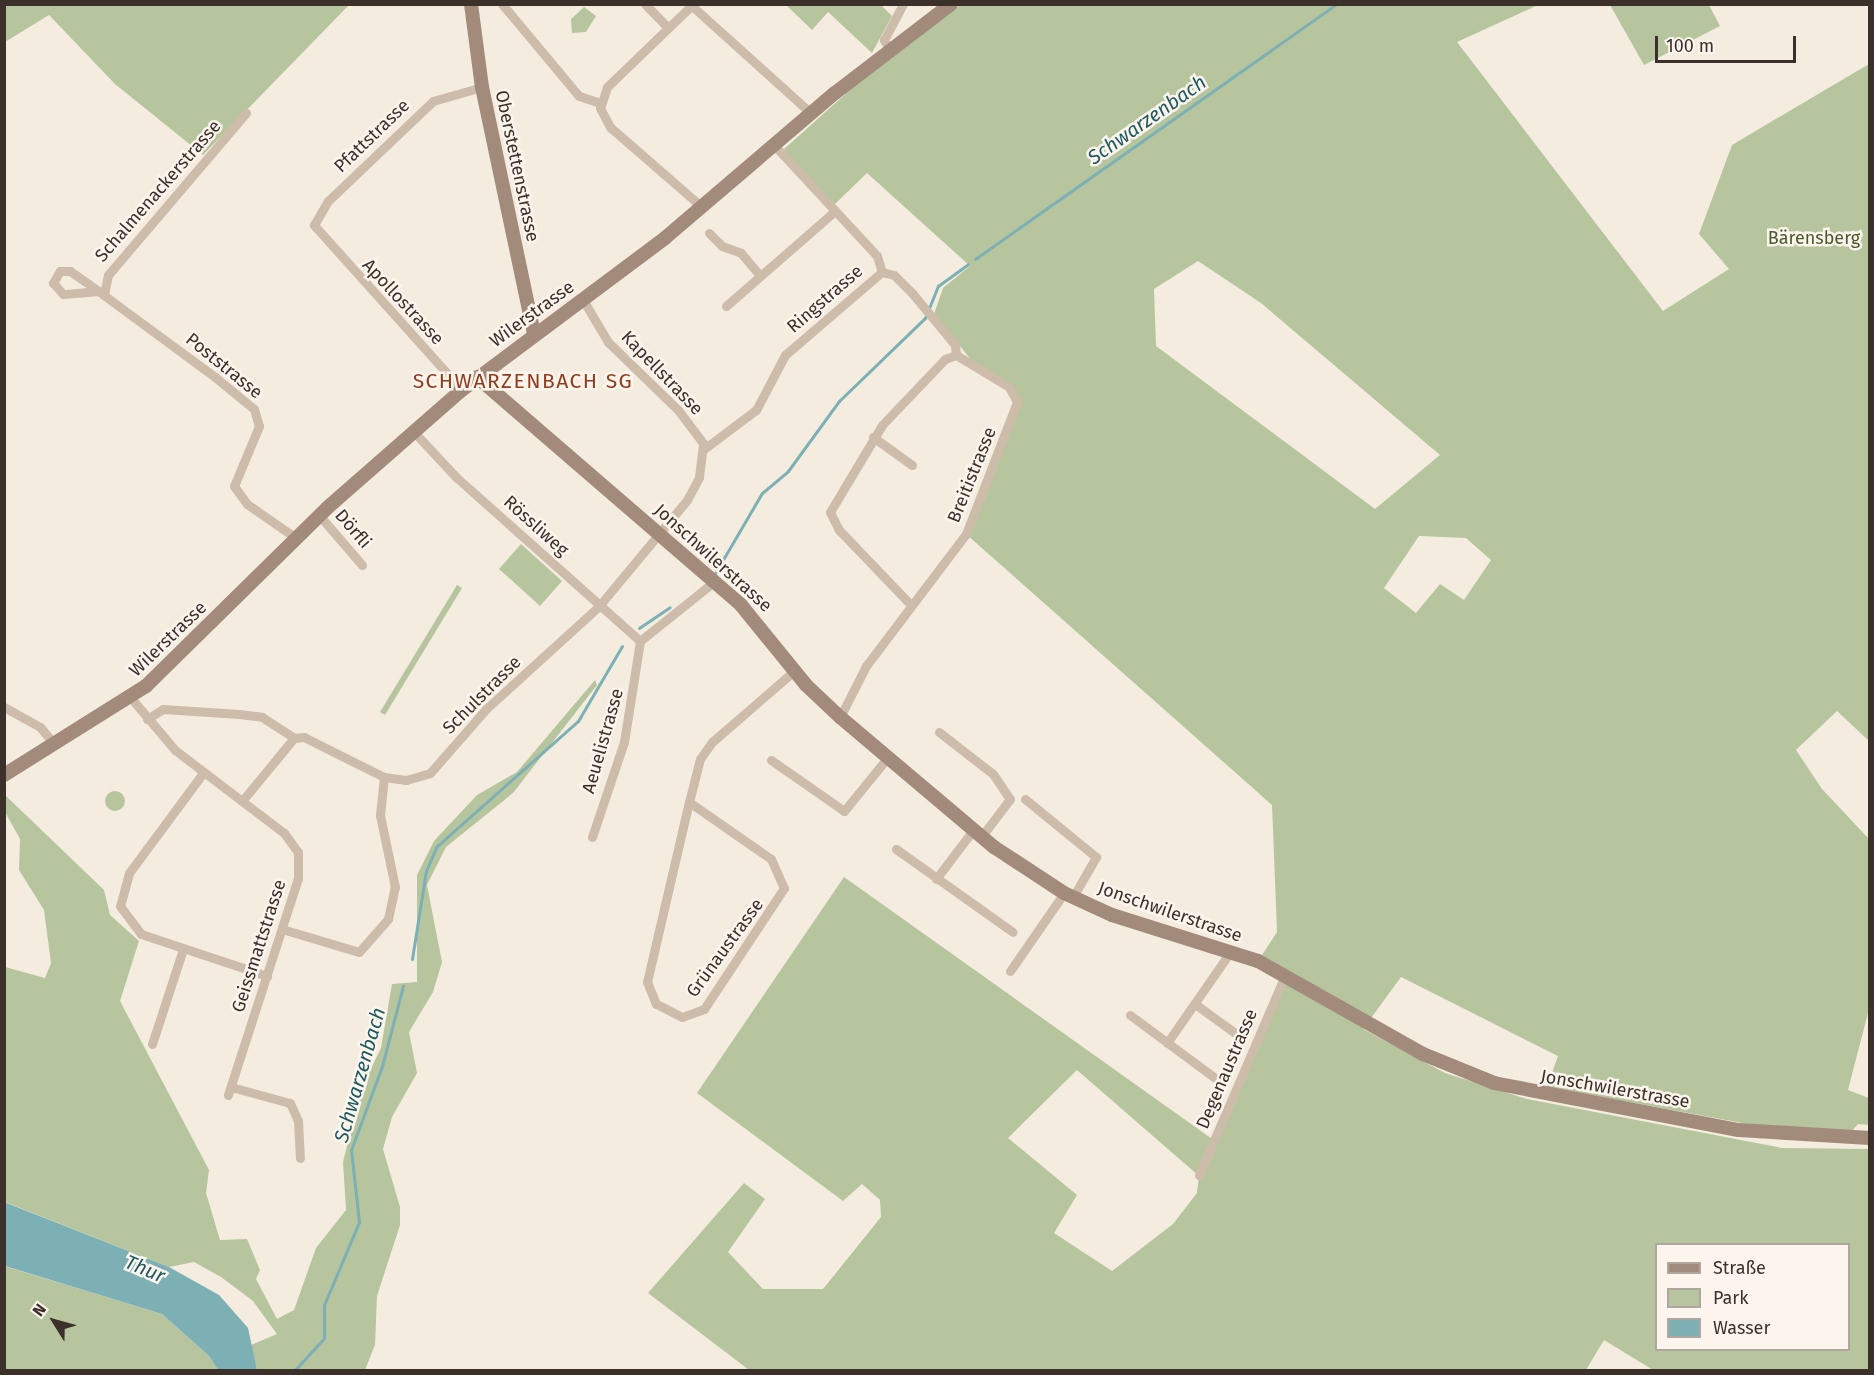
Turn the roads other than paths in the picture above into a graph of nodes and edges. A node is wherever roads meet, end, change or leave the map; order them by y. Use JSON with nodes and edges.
{"nodes":[{"id":1,"x":471,"y":4,"type":"edge"},
{"id":2,"x":502,"y":4,"type":"edge"},
{"id":3,"x":645,"y":4,"type":"edge"},
{"id":4,"x":903,"y":4,"type":"edge"},
{"id":5,"x":951,"y":4,"type":"edge"},
{"id":6,"x":693,"y":5,"type":"edge"},
{"id":7,"x":668,"y":28,"type":"junction"},
{"id":8,"x":890,"y":50,"type":"junction"},
{"id":9,"x":482,"y":87,"type":"junction"},
{"id":10,"x":601,"y":103,"type":"junction"},
{"id":11,"x":246,"y":113,"type":"dead end"},
{"id":12,"x":811,"y":113,"type":"junction"},
{"id":13,"x":774,"y":145,"type":"junction"},
{"id":14,"x":702,"y":207,"type":"junction"},
{"id":15,"x":835,"y":211,"type":"junction"},
{"id":16,"x":709,"y":233,"type":"dead end"},
{"id":17,"x":319,"y":237,"type":"joint"},
{"id":18,"x":882,"y":272,"type":"junction"},
{"id":19,"x":760,"y":276,"type":"junction"},
{"id":20,"x":101,"y":293,"type":"joint"},
{"id":21,"x":582,"y":298,"type":"junction"},
{"id":22,"x":726,"y":306,"type":"dead end"},
{"id":23,"x":534,"y":333,"type":"junction"},
{"id":24,"x":956,"y":355,"type":"junction"},
{"id":25,"x":477,"y":378,"type":"junction"},
{"id":26,"x":462,"y":390,"type":"junction"},
{"id":27,"x":414,"y":432,"type":"junction"},
{"id":28,"x":873,"y":437,"type":"junction"},
{"id":29,"x":704,"y":449,"type":"junction"},
{"id":30,"x":912,"y":465,"type":"dead end"},
{"id":31,"x":319,"y":515,"type":"junction"},
{"id":32,"x":662,"y":536,"type":"junction"},
{"id":33,"x":296,"y":538,"type":"junction"},
{"id":34,"x":362,"y":565,"type":"dead end"},
{"id":35,"x":715,"y":581,"type":"junction"},
{"id":36,"x":910,"y":604,"type":"junction"},
{"id":37,"x":599,"y":606,"type":"junction"},
{"id":38,"x":640,"y":641,"type":"junction"},
{"id":39,"x":795,"y":670,"type":"junction"},
{"id":40,"x":131,"y":698,"type":"junction"},
{"id":41,"x":4,"y":707,"type":"edge"},
{"id":42,"x":840,"y":717,"type":"junction"},
{"id":43,"x":147,"y":719,"type":"junction"},
{"id":44,"x":939,"y":732,"type":"dead end"},
{"id":45,"x":294,"y":738,"type":"junction"},
{"id":46,"x":55,"y":745,"type":"junction"},
{"id":47,"x":888,"y":757,"type":"junction"},
{"id":48,"x":771,"y":760,"type":"dead end"},
{"id":49,"x":203,"y":773,"type":"junction"},
{"id":50,"x":4,"y":775,"type":"edge"},
{"id":51,"x":384,"y":777,"type":"junction"},
{"id":52,"x":1025,"y":799,"type":"dead end"},
{"id":53,"x":242,"y":801,"type":"junction"},
{"id":54,"x":689,"y":802,"type":"junction"},
{"id":55,"x":977,"y":833,"type":"junction"},
{"id":56,"x":592,"y":837,"type":"dead end"},
{"id":57,"x":896,"y":849,"type":"dead end"},
{"id":58,"x":936,"y":879,"type":"junction"},
{"id":59,"x":1069,"y":895,"type":"junction"},
{"id":60,"x":282,"y":929,"type":"junction"},
{"id":61,"x":1013,"y":932,"type":"dead end"},
{"id":62,"x":183,"y":949,"type":"junction"},
{"id":63,"x":1231,"y":951,"type":"junction"},
{"id":64,"x":1010,"y":971,"type":"dead end"},
{"id":65,"x":1286,"y":975,"type":"junction"},
{"id":66,"x":267,"y":976,"type":"junction"},
{"id":67,"x":1195,"y":1004,"type":"junction"},
{"id":68,"x":1130,"y":1015,"type":"dead end"},
{"id":69,"x":1242,"y":1038,"type":"dead end"},
{"id":70,"x":1167,"y":1043,"type":"junction"},
{"id":71,"x":152,"y":1044,"type":"dead end"},
{"id":72,"x":1218,"y":1080,"type":"dead end"},
{"id":73,"x":1869,"y":1138,"type":"edge"},
{"id":74,"x":300,"y":1158,"type":"dead end"},
{"id":75,"x":1199,"y":1175,"type":"dead end"}],
"edges":[{"from":1,"to":9,"type":"street","name":"Oberstettenstrasse"},
{"from":2,"to":10,"type":"street"},
{"from":3,"to":7,"type":"street"},
{"from":4,"to":8,"type":"street"},
{"from":5,"to":8,"type":"street","name":"Wilerstrasse"},
{"from":6,"to":7,"type":"street"},
{"from":6,"to":12,"type":"street"},
{"from":7,"to":10,"type":"street"},
{"from":8,"to":12,"type":"street","name":"Wilerstrasse"},
{"from":9,"to":17,"type":"street","name":"Pfattstrasse"},
{"from":9,"to":23,"type":"street","name":"Oberstettenstrasse"},
{"from":10,"to":14,"type":"street"},
{"from":11,"to":20,"type":"street","name":"Schalmenackerstrasse"},
{"from":12,"to":13,"type":"street","name":"Wilerstrasse"},
{"from":13,"to":14,"type":"street","name":"Wilerstrasse"},
{"from":13,"to":15,"type":"street","name":"Ringstrasse"},
{"from":14,"to":21,"type":"street","name":"Wilerstrasse"},
{"from":15,"to":18,"type":"street","name":"Ringstrasse"},
{"from":15,"to":19,"type":"street"},
{"from":16,"to":19,"type":"street"},
{"from":17,"to":26,"type":"street","name":"Apollostrasse"},
{"from":18,"to":24,"type":"street"},
{"from":18,"to":29,"type":"street","name":"Ringstrasse"},
{"from":19,"to":22,"type":"street"},
{"from":20,"to":33,"type":"street","name":"Poststrasse"},
{"from":21,"to":23,"type":"street","name":"Wilerstrasse"},
{"from":21,"to":29,"type":"street","name":"Kapellstrasse"},
{"from":23,"to":25,"type":"street","name":"Wilerstrasse"},
{"from":24,"to":28,"type":"street"},
{"from":24,"to":36,"type":"street","name":"Breitistrasse"},
{"from":25,"to":26,"type":"street","name":"Wilerstrasse"},
{"from":25,"to":32,"type":"street","name":"Jonschwilerstrasse"},
{"from":26,"to":27,"type":"street","name":"Wilerstrasse"},
{"from":27,"to":31,"type":"street","name":"Wilerstrasse"},
{"from":27,"to":37,"type":"street","name":"Rössliweg"},
{"from":28,"to":30,"type":"street"},
{"from":28,"to":36,"type":"street"},
{"from":29,"to":32,"type":"street"},
{"from":31,"to":33,"type":"street","name":"Wilerstrasse"},
{"from":31,"to":34,"type":"street","name":"Dörfli"},
{"from":32,"to":35,"type":"street","name":"Jonschwilerstrasse"},
{"from":32,"to":37,"type":"street","name":"Schulstrasse"},
{"from":33,"to":40,"type":"street","name":"Wilerstrasse"},
{"from":35,"to":38,"type":"street"},
{"from":35,"to":39,"type":"street","name":"Jonschwilerstrasse"},
{"from":36,"to":42,"type":"street","name":"Breitistrasse"},
{"from":37,"to":38,"type":"street","name":"Rössliweg"},
{"from":37,"to":51,"type":"street","name":"Schulstrasse"},
{"from":38,"to":56,"type":"street","name":"Aeuelistrasse"},
{"from":39,"to":42,"type":"street","name":"Jonschwilerstrasse"},
{"from":39,"to":54,"type":"street","name":"Grünaustrasse"},
{"from":40,"to":43,"type":"street","name":"Geissmattstrasse"},
{"from":40,"to":46,"type":"street","name":"Wilerstrasse"},
{"from":41,"to":46,"type":"street"},
{"from":42,"to":47,"type":"street","name":"Jonschwilerstrasse"},
{"from":43,"to":45,"type":"street","name":"Schulstrasse"},
{"from":43,"to":49,"type":"street","name":"Geissmattstrasse"},
{"from":44,"to":55,"type":"street"},
{"from":45,"to":51,"type":"street","name":"Schulstrasse"},
{"from":45,"to":53,"type":"street"},
{"from":46,"to":50,"type":"street","name":"Wilerstrasse"},
{"from":47,"to":48,"type":"street"},
{"from":47,"to":55,"type":"street","name":"Jonschwilerstrasse"},
{"from":49,"to":53,"type":"street","name":"Geissmattstrasse"},
{"from":49,"to":62,"type":"street"},
{"from":51,"to":60,"type":"street"},
{"from":52,"to":59,"type":"street"},
{"from":53,"to":60,"type":"street","name":"Geissmattstrasse"},
{"from":54,"to":54,"type":"street","name":"Grünaustrasse"},
{"from":55,"to":58,"type":"street"},
{"from":55,"to":59,"type":"street","name":"Jonschwilerstrasse"},
{"from":57,"to":58,"type":"street"},
{"from":58,"to":61,"type":"street"},
{"from":59,"to":63,"type":"street","name":"Jonschwilerstrasse"},
{"from":59,"to":64,"type":"street"},
{"from":60,"to":66,"type":"street","name":"Geissmattstrasse"},
{"from":62,"to":66,"type":"street"},
{"from":62,"to":71,"type":"street"},
{"from":63,"to":65,"type":"street","name":"Jonschwilerstrasse"},
{"from":63,"to":67,"type":"street"},
{"from":65,"to":73,"type":"street","name":"Jonschwilerstrasse"},
{"from":65,"to":75,"type":"street","name":"Degenaustrasse"},
{"from":66,"to":74,"type":"street","name":"Geissmattstrasse"},
{"from":67,"to":69,"type":"street"},
{"from":67,"to":70,"type":"street"},
{"from":68,"to":70,"type":"street"},
{"from":70,"to":72,"type":"street"}]}
